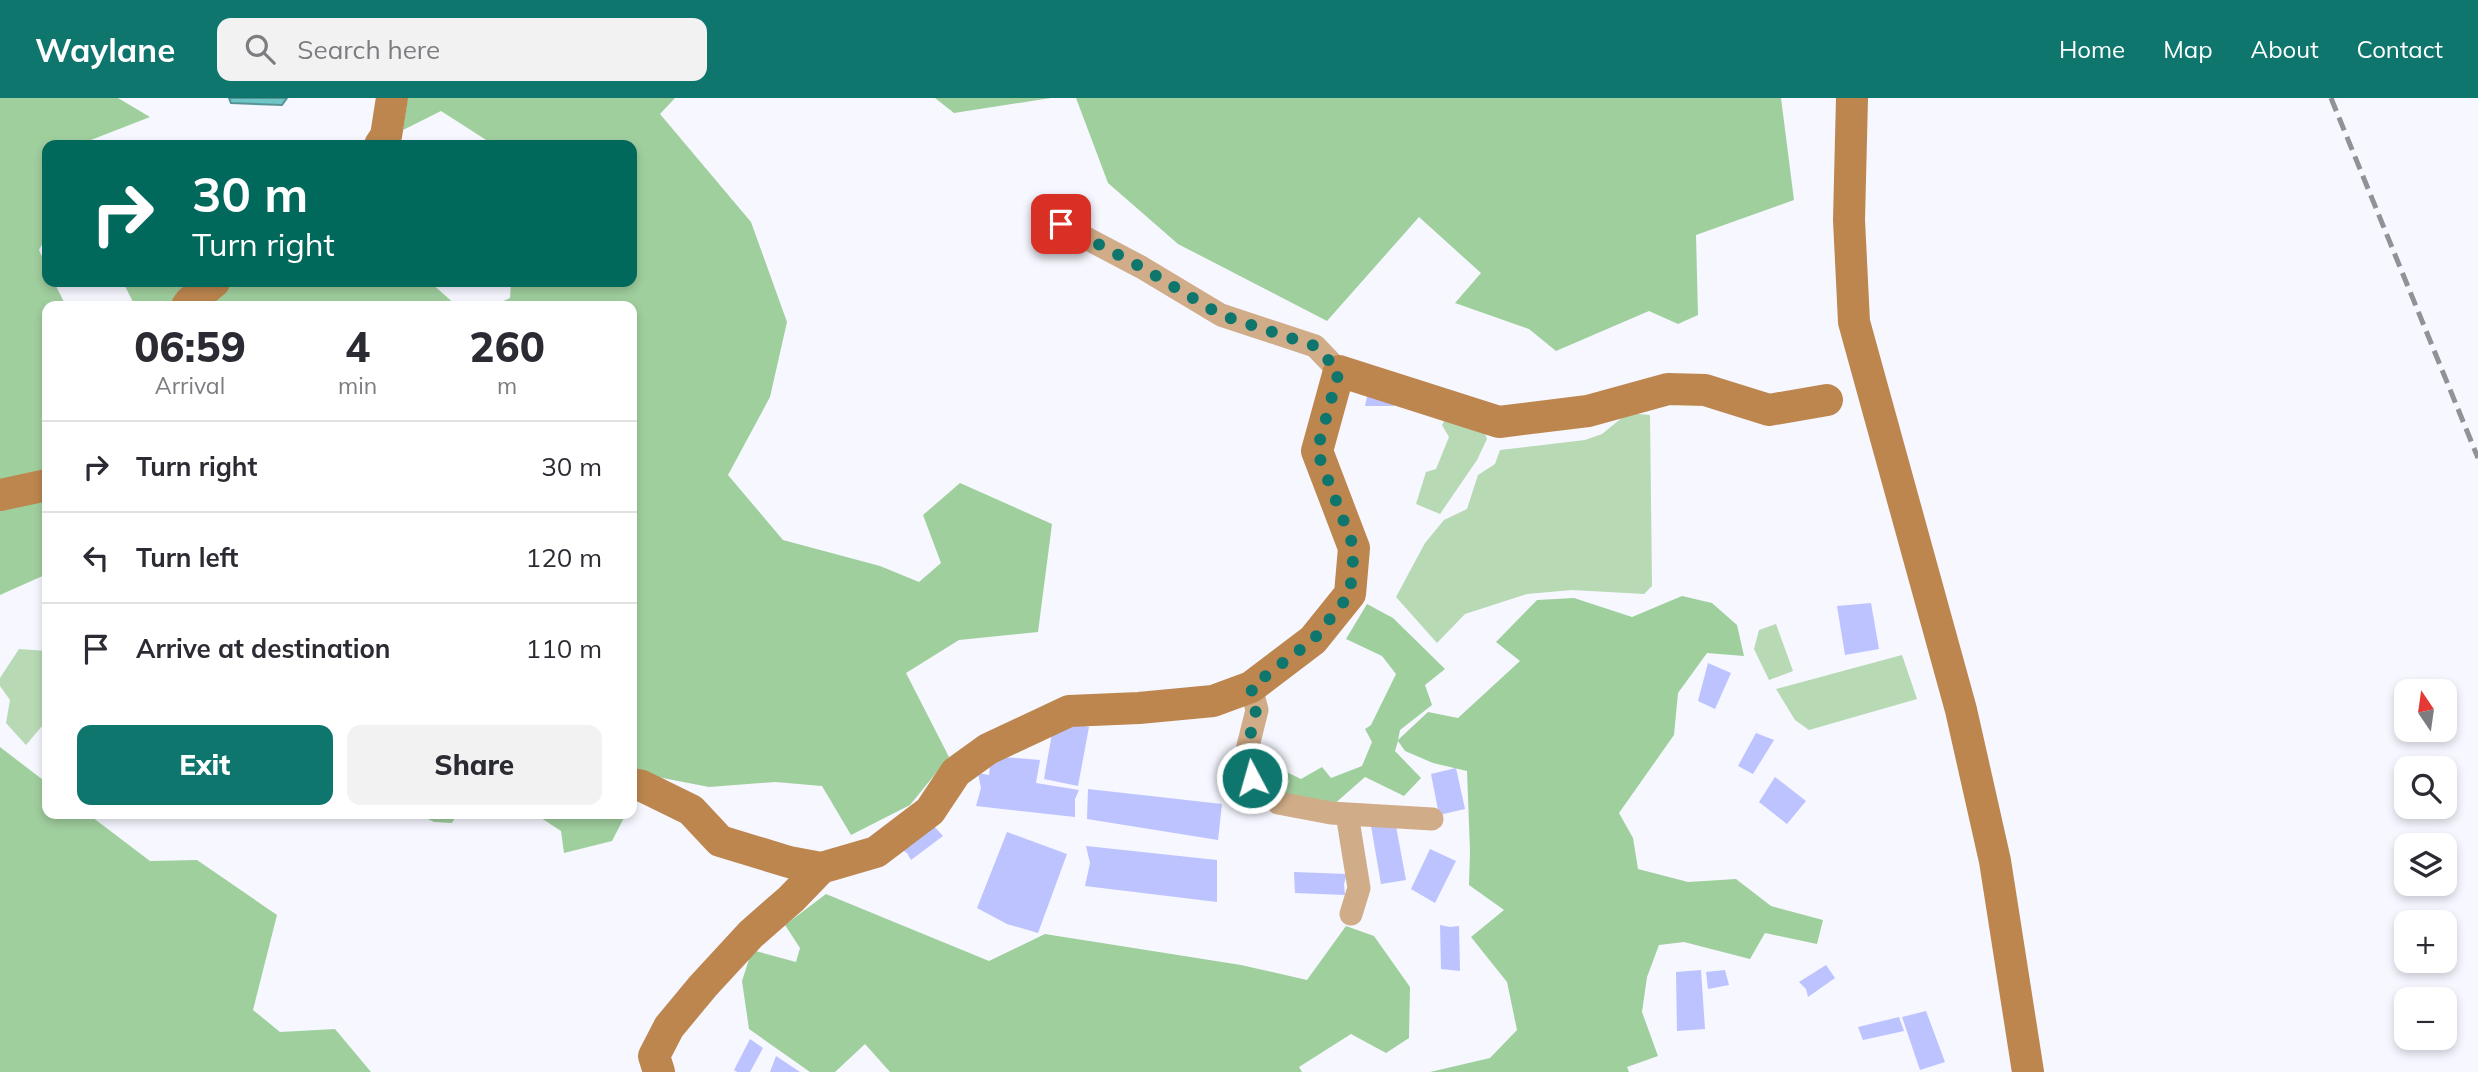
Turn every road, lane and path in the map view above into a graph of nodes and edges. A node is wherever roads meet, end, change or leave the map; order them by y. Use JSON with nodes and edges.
{"nodes":[{"id":1,"x":392,"y":98,"type":"edge"},
{"id":2,"x":1852,"y":98,"type":"edge"},
{"id":3,"x":383,"y":140,"type":"edge"},
{"id":4,"x":1044,"y":216,"type":"dead end"},
{"id":5,"x":208,"y":287,"type":"edge"},
{"id":6,"x":191,"y":301,"type":"edge"},
{"id":7,"x":1339,"y":371,"type":"junction"},
{"id":8,"x":1827,"y":400,"type":"dead end"},
{"id":9,"x":42,"y":486,"type":"edge"},
{"id":10,"x":0,"y":495,"type":"edge"},
{"id":11,"x":1251,"y":687,"type":"junction"},
{"id":12,"x":637,"y":785,"type":"edge"},
{"id":13,"x":1347,"y":814,"type":"junction"},
{"id":14,"x":1432,"y":819,"type":"dead end"},
{"id":15,"x":821,"y":868,"type":"junction"},
{"id":16,"x":1351,"y":914,"type":"dead end"},
{"id":17,"x":659,"y":1072,"type":"edge"},
{"id":18,"x":2028,"y":1072,"type":"edge"}],
"edges":[{"from":1,"to":3,"type":"street"},
{"from":2,"to":18,"type":"street"},
{"from":4,"to":7,"type":"street"},
{"from":5,"to":6,"type":"street"},
{"from":7,"to":8,"type":"street"},
{"from":7,"to":11,"type":"street"},
{"from":9,"to":10,"type":"street"},
{"from":11,"to":13,"type":"street"},
{"from":11,"to":15,"type":"street"},
{"from":12,"to":15,"type":"street"},
{"from":13,"to":14,"type":"street"},
{"from":13,"to":16,"type":"street"},
{"from":15,"to":17,"type":"street"}]}
